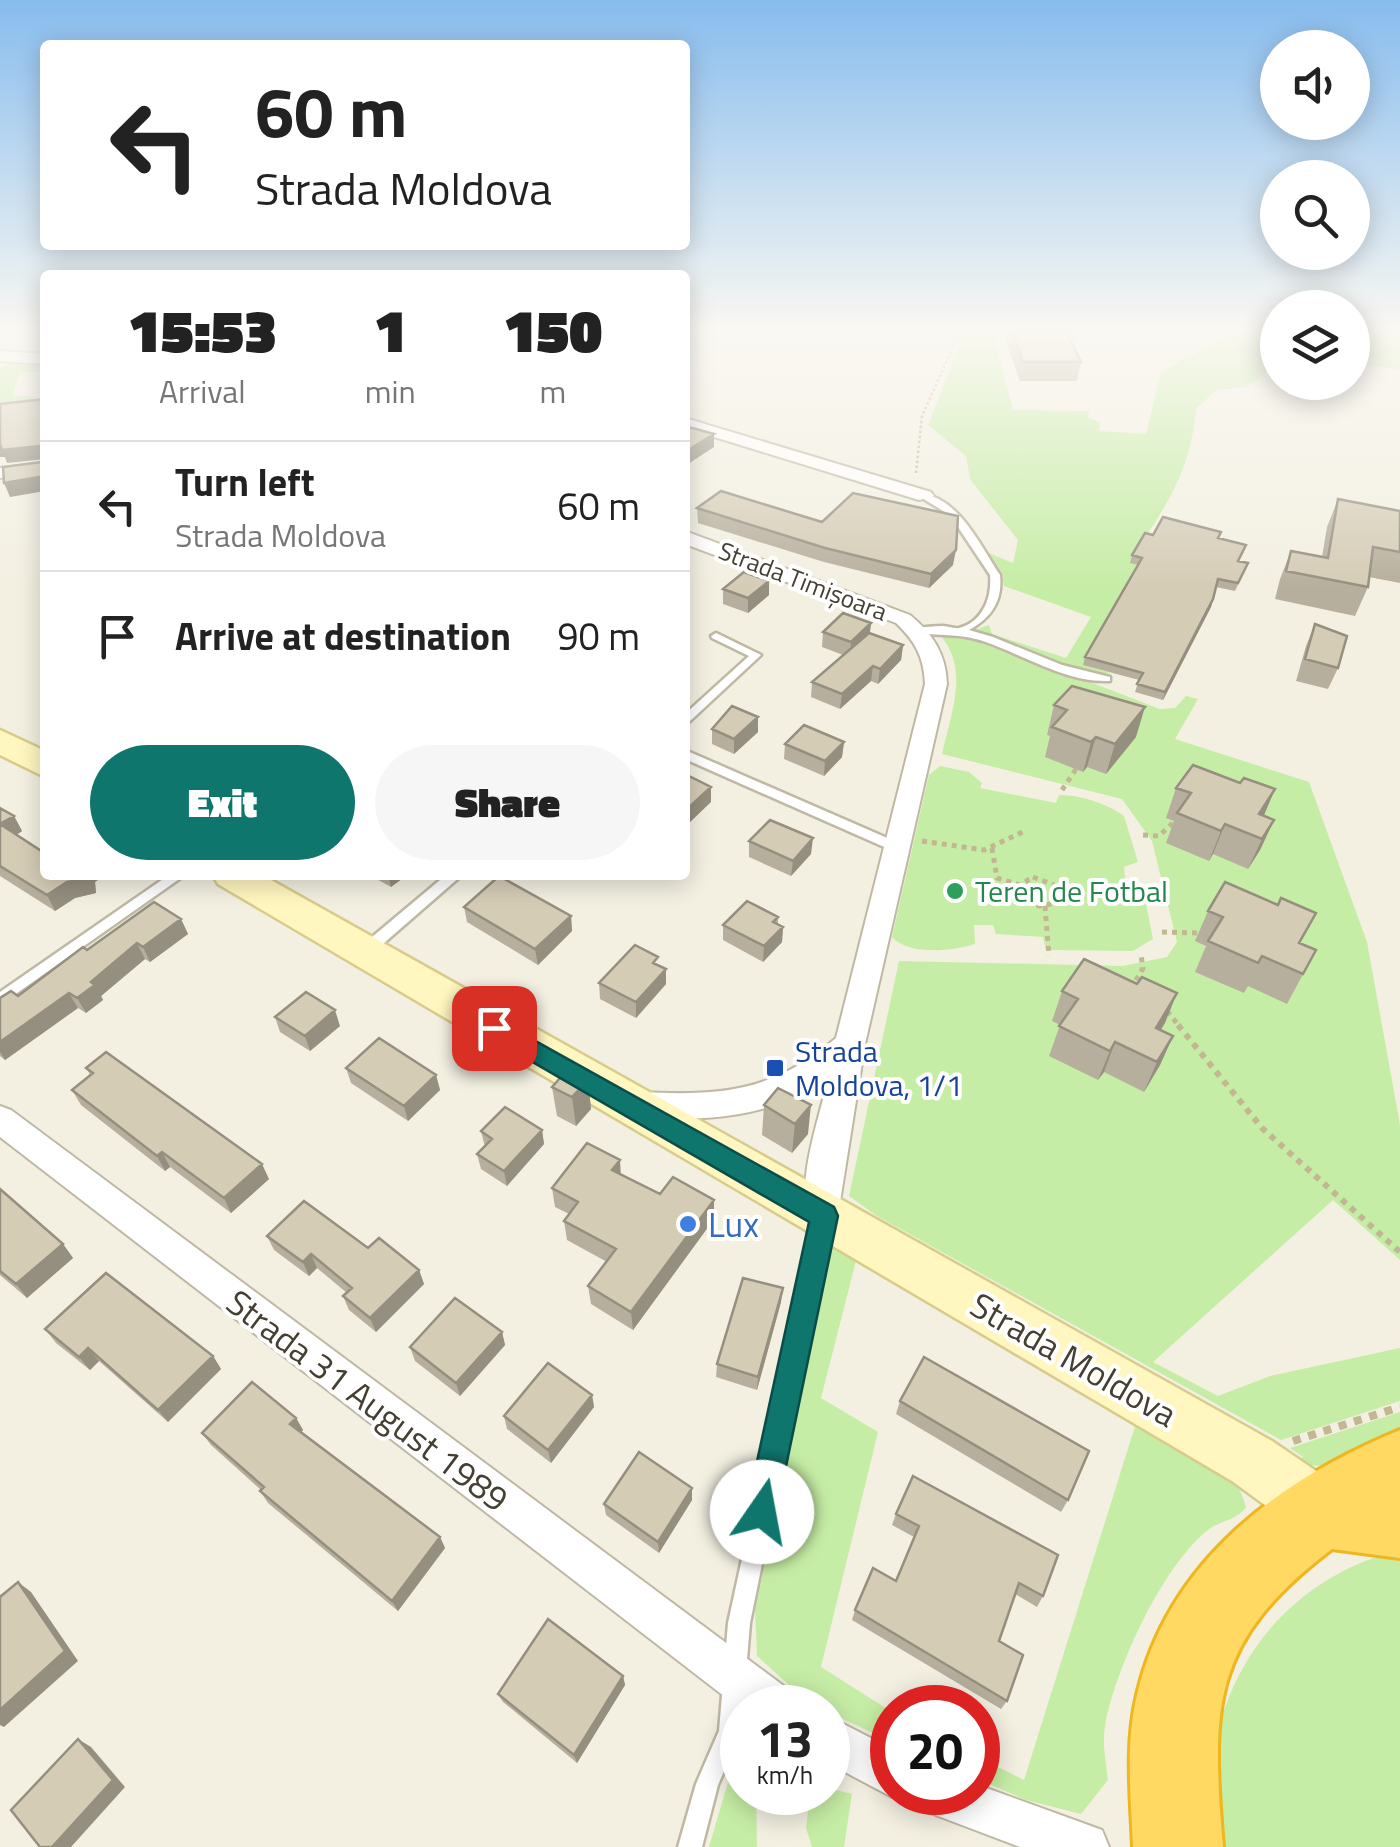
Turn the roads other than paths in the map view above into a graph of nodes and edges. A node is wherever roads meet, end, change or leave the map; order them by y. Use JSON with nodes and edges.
{"nodes":[{"id":1,"x":690,"y":425,"type":"edge"},
{"id":2,"x":40,"y":468,"type":"edge"},
{"id":3,"x":0,"y":472,"type":"edge"},
{"id":4,"x":925,"y":496,"type":"joint"},
{"id":5,"x":690,"y":538,"type":"edge"},
{"id":6,"x":918,"y":631,"type":"junction"},
{"id":7,"x":960,"y":631,"type":"junction"},
{"id":8,"x":716,"y":636,"type":"dead end"},
{"id":9,"x":1106,"y":679,"type":"dead end"},
{"id":10,"x":690,"y":715,"type":"edge"},
{"id":11,"x":0,"y":740,"type":"edge"},
{"id":12,"x":690,"y":756,"type":"edge"},
{"id":13,"x":40,"y":763,"type":"edge"},
{"id":14,"x":910,"y":849,"type":"junction"},
{"id":15,"x":171,"y":880,"type":"edge"},
{"id":16,"x":241,"y":880,"type":"edge"},
{"id":17,"x":449,"y":880,"type":"edge"},
{"id":18,"x":364,"y":952,"type":"junction"},
{"id":19,"x":0,"y":999,"type":"edge"},
{"id":20,"x":850,"y":1044,"type":"junction"},
{"id":21,"x":625,"y":1104,"type":"junction"},
{"id":22,"x":0,"y":1119,"type":"edge"},
{"id":23,"x":824,"y":1216,"type":"junction"},
{"id":24,"x":1400,"y":1467,"type":"edge"},
{"id":25,"x":1320,"y":1509,"type":"junction"},
{"id":26,"x":1400,"y":1520,"type":"edge"},
{"id":27,"x":735,"y":1680,"type":"junction"},
{"id":28,"x":742,"y":1685,"type":"edge"},
{"id":29,"x":997,"y":1815,"type":"edge"},
{"id":30,"x":690,"y":1847,"type":"edge"},
{"id":31,"x":1085,"y":1847,"type":"edge"},
{"id":32,"x":1178,"y":1847,"type":"edge"}],
"edges":[{"from":1,"to":4,"type":"street"},
{"from":2,"to":3,"type":"street"},
{"from":4,"to":7,"type":"lane"},
{"from":5,"to":6,"type":"street","name":"Strada Timișoara"},
{"from":6,"to":7,"type":"lane"},
{"from":6,"to":14,"type":"street"},
{"from":7,"to":9,"type":"lane"},
{"from":8,"to":10,"type":"lane"},
{"from":11,"to":13,"type":"street"},
{"from":12,"to":14,"type":"lane"},
{"from":14,"to":20,"type":"street"},
{"from":15,"to":19,"type":"lane"},
{"from":16,"to":18,"type":"street","name":"Strada Moldova"},
{"from":17,"to":18,"type":"lane"},
{"from":18,"to":21,"type":"street","name":"Strada Moldova"},
{"from":20,"to":21,"type":"street","name":"Strada Moldova"},
{"from":20,"to":23,"type":"street"},
{"from":21,"to":23,"type":"street","name":"Strada Moldova"},
{"from":22,"to":27,"type":"street","name":"Strada 31 August 1989"},
{"from":23,"to":25,"type":"street","name":"Strada Moldova"},
{"from":23,"to":27,"type":"lane"},
{"from":24,"to":25,"type":"highway"},
{"from":25,"to":26,"type":"highway"},
{"from":25,"to":32,"type":"highway"},
{"from":27,"to":28,"type":"street","name":"Strada 31 August 1989"},
{"from":27,"to":30,"type":"lane"},
{"from":29,"to":31,"type":"street"}]}
